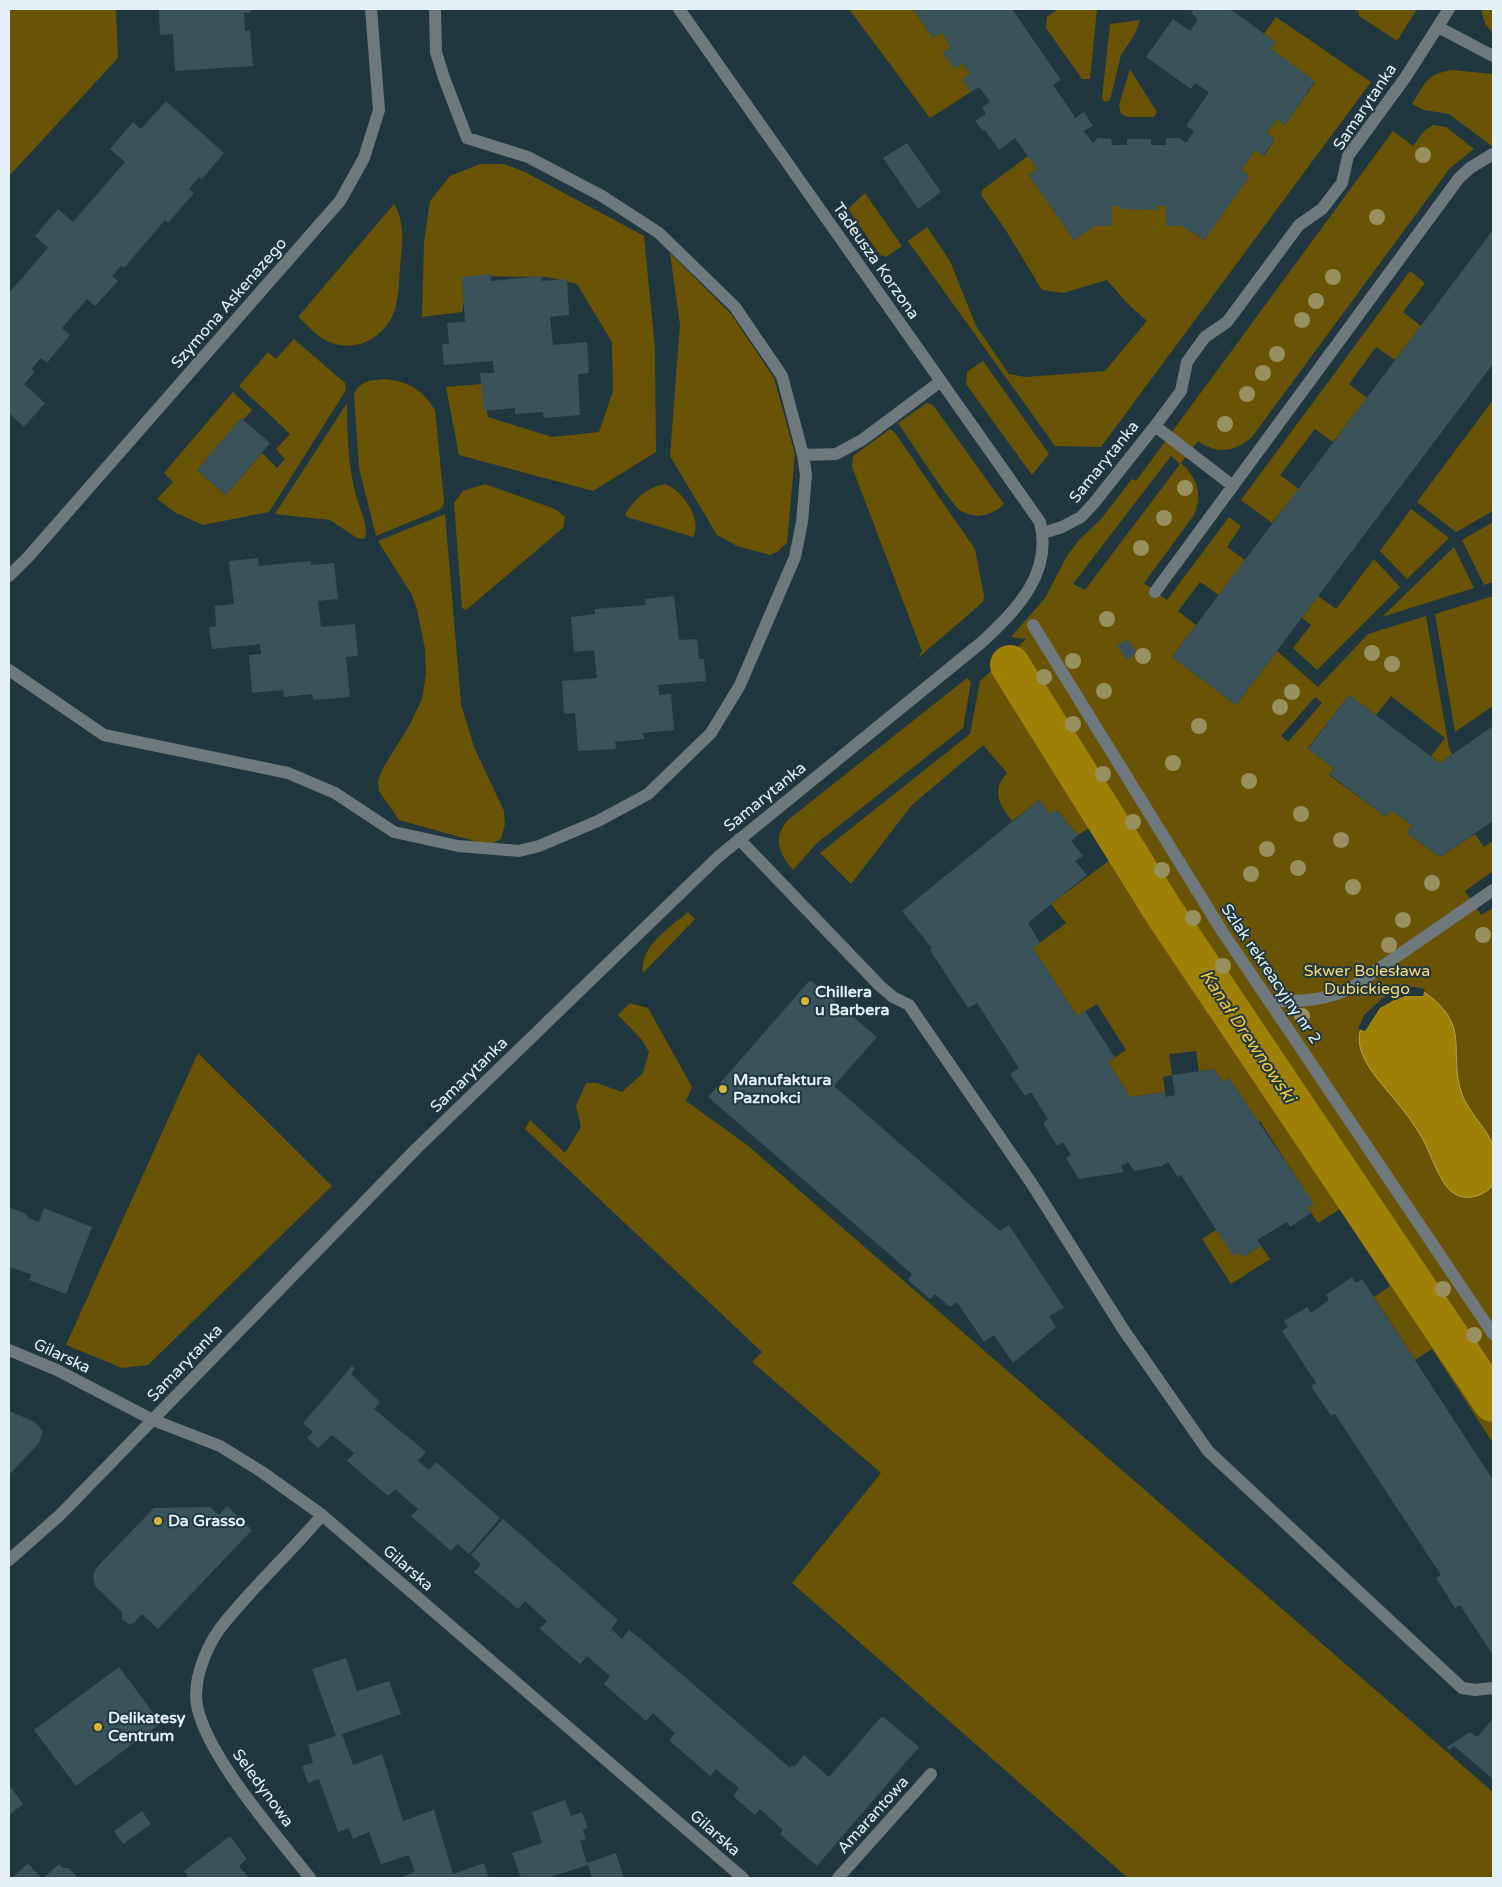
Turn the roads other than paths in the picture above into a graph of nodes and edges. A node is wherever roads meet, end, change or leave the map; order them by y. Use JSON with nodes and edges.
{"nodes":[{"id":1,"x":370,"y":9,"type":"edge"},
{"id":2,"x":435,"y":9,"type":"edge"},
{"id":3,"x":679,"y":9,"type":"edge"},
{"id":4,"x":1449,"y":9,"type":"edge"},
{"id":5,"x":1438,"y":27,"type":"junction"},
{"id":6,"x":1493,"y":56,"type":"edge"},
{"id":7,"x":1493,"y":154,"type":"edge"},
{"id":8,"x":941,"y":381,"type":"junction"},
{"id":9,"x":1155,"y":426,"type":"junction"},
{"id":10,"x":803,"y":455,"type":"junction"},
{"id":11,"x":1233,"y":486,"type":"junction"},
{"id":12,"x":1043,"y":533,"type":"junction"},
{"id":13,"x":9,"y":576,"type":"edge"},
{"id":14,"x":1155,"y":592,"type":"dead end"},
{"id":15,"x":1033,"y":625,"type":"dead end"},
{"id":16,"x":9,"y":670,"type":"edge"},
{"id":17,"x":739,"y":840,"type":"junction"},
{"id":18,"x":1493,"y":890,"type":"edge"},
{"id":19,"x":1268,"y":1000,"type":"junction"},
{"id":20,"x":1493,"y":1334,"type":"edge"},
{"id":21,"x":9,"y":1350,"type":"edge"},
{"id":22,"x":152,"y":1420,"type":"junction"},
{"id":23,"x":322,"y":1515,"type":"junction"},
{"id":24,"x":9,"y":1560,"type":"edge"},
{"id":25,"x":1493,"y":1688,"type":"edge"},
{"id":26,"x":932,"y":1774,"type":"dead end"},
{"id":27,"x":310,"y":1878,"type":"edge"},
{"id":28,"x":743,"y":1878,"type":"edge"},
{"id":29,"x":838,"y":1878,"type":"edge"}],
"edges":[{"from":1,"to":13,"type":"street","name":"Szymona Askenazego"},
{"from":2,"to":10,"type":"street"},
{"from":3,"to":8,"type":"street","name":"Tadeusza Korzona"},
{"from":4,"to":5,"type":"street","name":"Samarytanka"},
{"from":5,"to":6,"type":"street"},
{"from":5,"to":9,"type":"street","name":"Samarytanka"},
{"from":7,"to":11,"type":"street"},
{"from":8,"to":10,"type":"street"},
{"from":8,"to":12,"type":"street","name":"Tadeusza Korzona"},
{"from":9,"to":11,"type":"street"},
{"from":9,"to":12,"type":"street","name":"Samarytanka"},
{"from":10,"to":16,"type":"street"},
{"from":11,"to":14,"type":"street"},
{"from":12,"to":17,"type":"street","name":"Samarytanka"},
{"from":15,"to":19,"type":"street","name":"Szlak rekreacyjny nr 2"},
{"from":17,"to":22,"type":"street","name":"Samarytanka"},
{"from":17,"to":25,"type":"street"},
{"from":18,"to":19,"type":"street"},
{"from":19,"to":20,"type":"street","name":"Szlak rekreacyjny nr 2"},
{"from":21,"to":22,"type":"street","name":"Gilarska"},
{"from":22,"to":23,"type":"street","name":"Gilarska"},
{"from":22,"to":24,"type":"street","name":"Samarytanka"},
{"from":23,"to":27,"type":"street","name":"Seledynowa"},
{"from":23,"to":28,"type":"street","name":"Gilarska"},
{"from":26,"to":29,"type":"street","name":"Amarantowa"}]}
